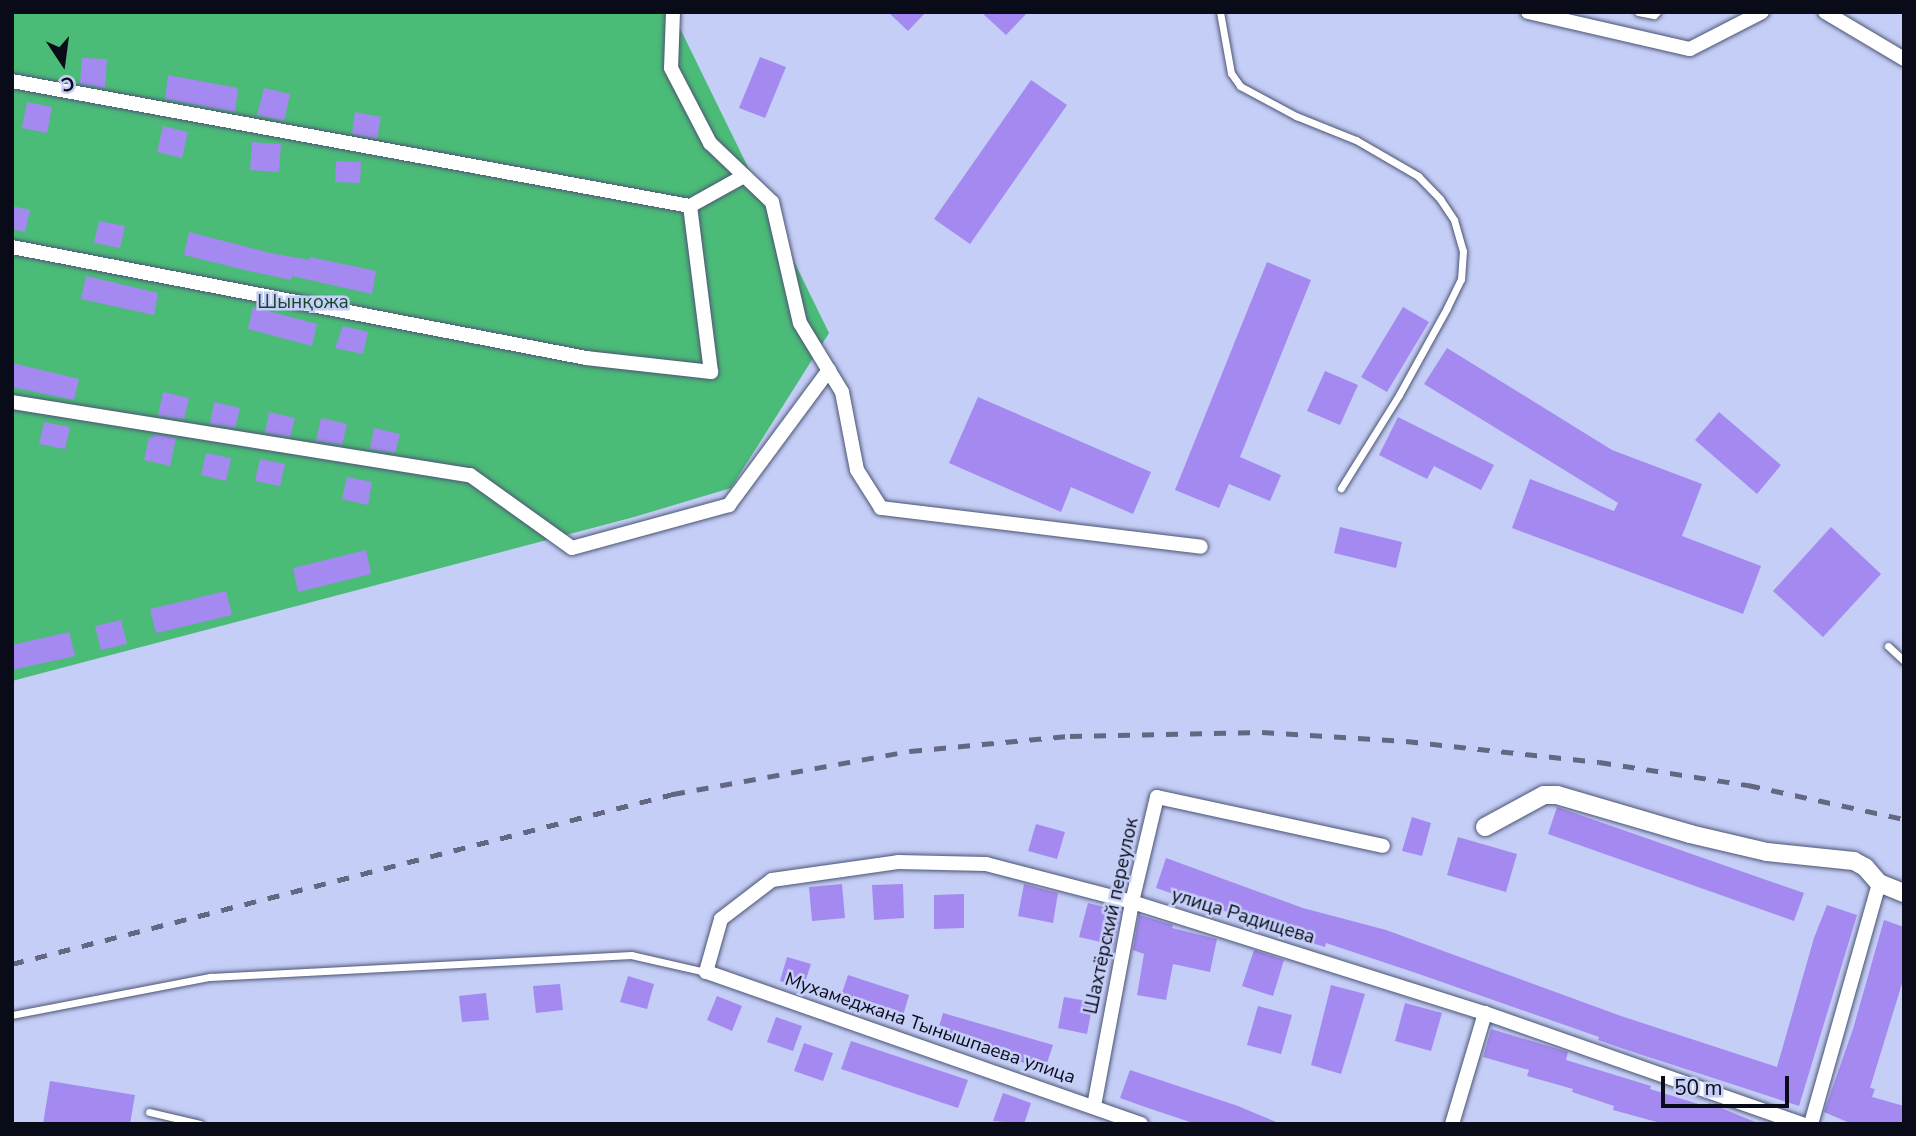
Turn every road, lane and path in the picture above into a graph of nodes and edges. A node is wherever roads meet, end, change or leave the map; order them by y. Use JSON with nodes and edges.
{"nodes":[{"id":1,"x":673,"y":12,"type":"edge"},
{"id":2,"x":1220,"y":12,"type":"edge"},
{"id":3,"x":1528,"y":12,"type":"edge"},
{"id":4,"x":1638,"y":12,"type":"edge"},
{"id":5,"x":1657,"y":12,"type":"edge"},
{"id":6,"x":1762,"y":12,"type":"edge"},
{"id":7,"x":1825,"y":12,"type":"edge"},
{"id":8,"x":1904,"y":59,"type":"edge"},
{"id":9,"x":12,"y":80,"type":"edge"},
{"id":10,"x":744,"y":176,"type":"junction"},
{"id":11,"x":690,"y":206,"type":"junction"},
{"id":12,"x":12,"y":247,"type":"edge"},
{"id":13,"x":829,"y":370,"type":"junction"},
{"id":14,"x":12,"y":402,"type":"edge"},
{"id":15,"x":1341,"y":488,"type":"dead end"},
{"id":16,"x":1201,"y":547,"type":"dead end"},
{"id":17,"x":1888,"y":646,"type":"dead end"},
{"id":18,"x":1904,"y":661,"type":"edge"},
{"id":19,"x":1485,"y":827,"type":"dead end"},
{"id":20,"x":1383,"y":846,"type":"dead end"},
{"id":21,"x":1879,"y":883,"type":"junction"},
{"id":22,"x":1904,"y":893,"type":"edge"},
{"id":23,"x":1132,"y":902,"type":"junction"},
{"id":24,"x":706,"y":972,"type":"junction"},
{"id":25,"x":1485,"y":1013,"type":"junction"},
{"id":26,"x":12,"y":1016,"type":"edge"},
{"id":27,"x":1094,"y":1106,"type":"junction"},
{"id":28,"x":149,"y":1112,"type":"dead end"},
{"id":29,"x":200,"y":1124,"type":"edge"},
{"id":30,"x":1141,"y":1124,"type":"edge"},
{"id":31,"x":1452,"y":1124,"type":"edge"},
{"id":32,"x":1802,"y":1124,"type":"edge"},
{"id":33,"x":1811,"y":1124,"type":"edge"}],
"edges":[{"from":1,"to":10,"type":"street"},
{"from":2,"to":15,"type":"lane"},
{"from":3,"to":6,"type":"street"},
{"from":4,"to":5,"type":"lane"},
{"from":7,"to":8,"type":"street"},
{"from":9,"to":11,"type":"street"},
{"from":10,"to":11,"type":"street"},
{"from":10,"to":13,"type":"street"},
{"from":11,"to":12,"type":"street"},
{"from":13,"to":14,"type":"street"},
{"from":13,"to":16,"type":"street"},
{"from":17,"to":18,"type":"lane"},
{"from":19,"to":21,"type":"street"},
{"from":20,"to":23,"type":"street","name":"Шахтёрский переулок"},
{"from":21,"to":22,"type":"street"},
{"from":21,"to":33,"type":"street"},
{"from":23,"to":24,"type":"street","name":"улица Радищева"},
{"from":23,"to":25,"type":"street","name":"улица Радищева"},
{"from":23,"to":27,"type":"street","name":"Шахтёрский переулок"},
{"from":24,"to":26,"type":"lane"},
{"from":24,"to":27,"type":"street","name":"Мухамеджана Тынышпаева улица"},
{"from":25,"to":31,"type":"street"},
{"from":25,"to":32,"type":"street","name":"улица Радищева"},
{"from":27,"to":30,"type":"street","name":"Мухамеджана Тынышпаева улица"},
{"from":28,"to":29,"type":"lane"}]}
